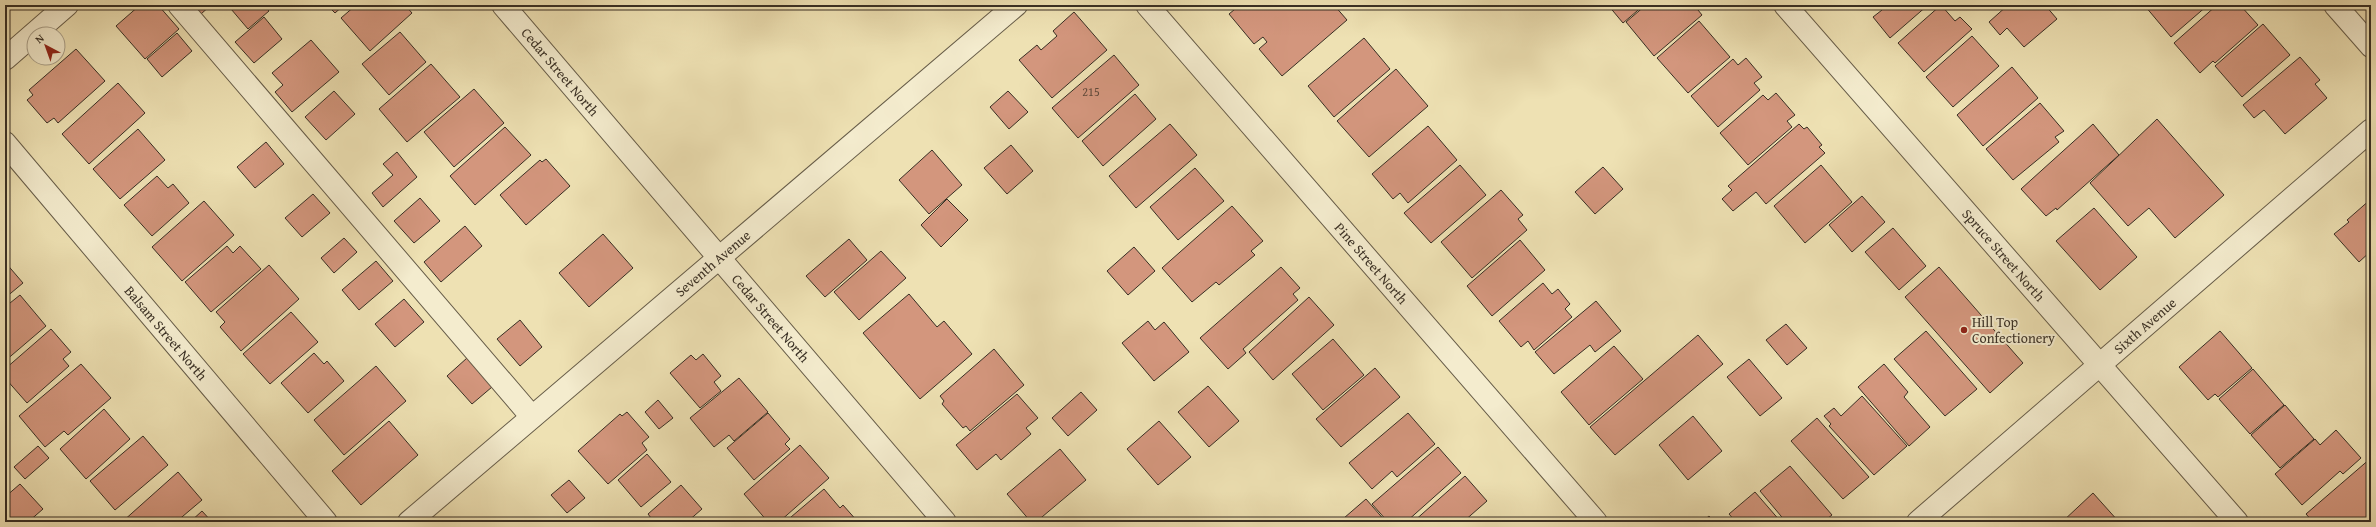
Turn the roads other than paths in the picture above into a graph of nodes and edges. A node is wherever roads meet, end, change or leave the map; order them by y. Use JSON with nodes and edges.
{"nodes":[{"id":1,"x":67,"y":5,"type":"edge"},
{"id":2,"x":179,"y":5,"type":"edge"},
{"id":3,"x":503,"y":5,"type":"edge"},
{"id":4,"x":1016,"y":5,"type":"edge"},
{"id":5,"x":1147,"y":5,"type":"edge"},
{"id":6,"x":1785,"y":5,"type":"edge"},
{"id":7,"x":2335,"y":5,"type":"edge"},
{"id":8,"x":2371,"y":46,"type":"edge"},
{"id":9,"x":5,"y":59,"type":"edge"},
{"id":10,"x":2371,"y":130,"type":"edge"},
{"id":11,"x":5,"y":143,"type":"edge"},
{"id":12,"x":718,"y":257,"type":"junction"},
{"id":13,"x":2100,"y":364,"type":"junction"},
{"id":14,"x":532,"y":417,"type":"junction"},
{"id":15,"x":326,"y":522,"type":"edge"},
{"id":16,"x":409,"y":522,"type":"edge"},
{"id":17,"x":945,"y":522,"type":"edge"},
{"id":18,"x":1596,"y":522,"type":"edge"},
{"id":19,"x":1918,"y":522,"type":"edge"},
{"id":20,"x":2238,"y":522,"type":"edge"}],
"edges":[{"from":1,"to":9,"type":"street"},
{"from":2,"to":14,"type":"street"},
{"from":3,"to":12,"type":"street","name":"Cedar Street North"},
{"from":4,"to":12,"type":"street","name":"Seventh Avenue"},
{"from":5,"to":18,"type":"street","name":"Pine Street North"},
{"from":6,"to":13,"type":"street","name":"Spruce Street North"},
{"from":7,"to":8,"type":"street"},
{"from":10,"to":13,"type":"street","name":"Sixth Avenue"},
{"from":11,"to":15,"type":"street","name":"Balsam Street North"},
{"from":12,"to":14,"type":"street","name":"Seventh Avenue"},
{"from":12,"to":17,"type":"street","name":"Cedar Street North"},
{"from":13,"to":19,"type":"street","name":"Sixth Avenue"},
{"from":13,"to":20,"type":"street","name":"Spruce Street North"},
{"from":14,"to":16,"type":"street","name":"Seventh Avenue"}]}
